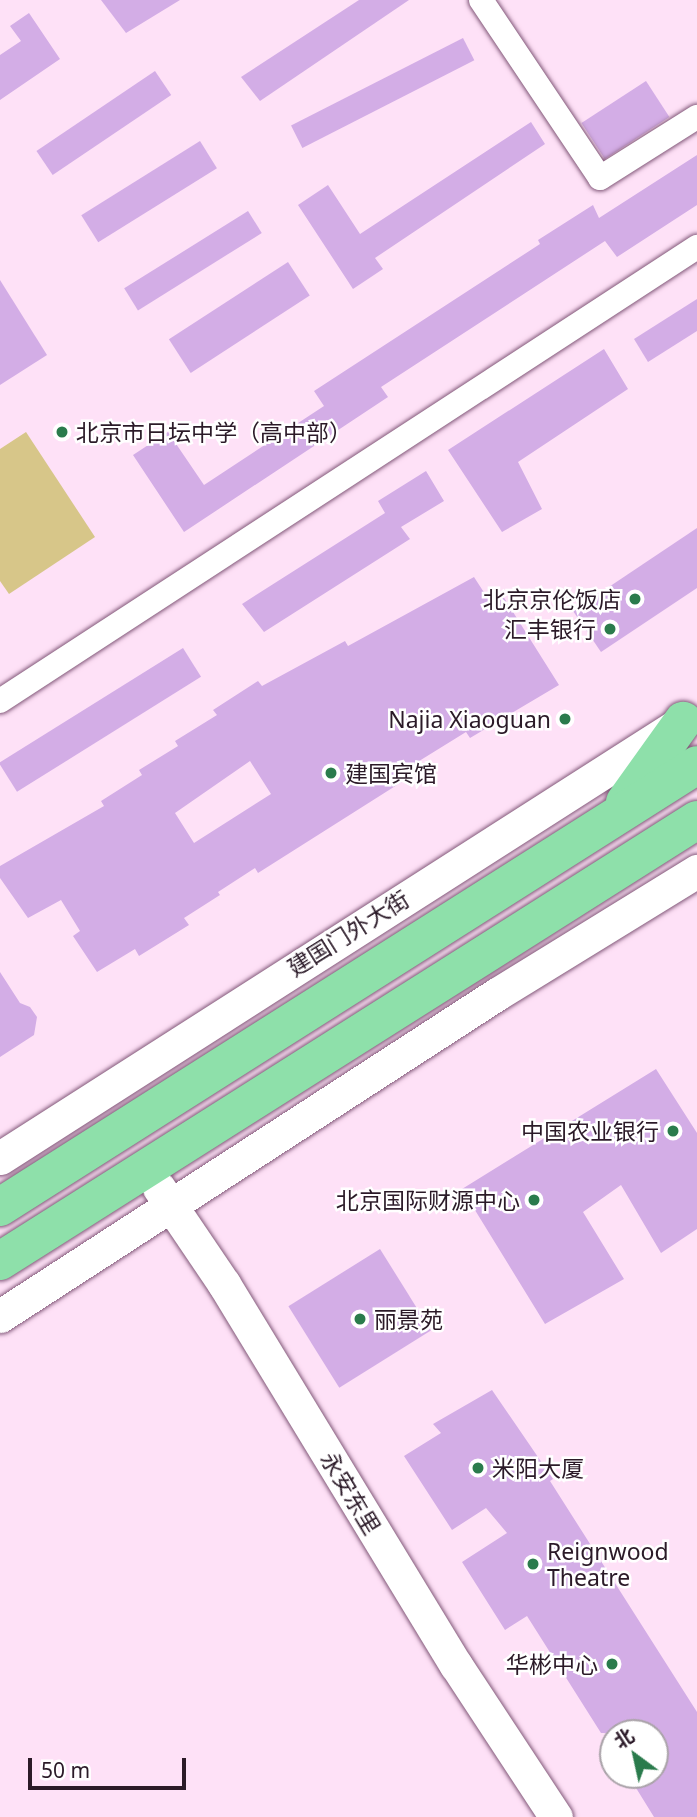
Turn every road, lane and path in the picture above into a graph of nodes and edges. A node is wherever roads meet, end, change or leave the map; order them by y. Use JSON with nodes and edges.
{"nodes":[{"id":1,"x":481,"y":0,"type":"edge"},
{"id":2,"x":697,"y":117,"type":"edge"},
{"id":3,"x":697,"y":247,"type":"edge"},
{"id":4,"x":0,"y":701,"type":"edge"},
{"id":5,"x":690,"y":717,"type":"edge"},
{"id":6,"x":697,"y":765,"type":"edge"},
{"id":7,"x":612,"y":820,"type":"junction"},
{"id":8,"x":697,"y":820,"type":"edge"},
{"id":9,"x":692,"y":885,"type":"edge"},
{"id":10,"x":0,"y":1158,"type":"edge"},
{"id":11,"x":146,"y":1169,"type":"junction"},
{"id":12,"x":171,"y":1205,"type":"junction"},
{"id":13,"x":0,"y":1207,"type":"edge"},
{"id":14,"x":0,"y":1261,"type":"edge"},
{"id":15,"x":0,"y":1316,"type":"edge"},
{"id":16,"x":556,"y":1817,"type":"edge"}],
"edges":[{"from":1,"to":2,"type":"street"},
{"from":3,"to":4,"type":"street"},
{"from":5,"to":7,"type":"highway"},
{"from":5,"to":10,"type":"street","name":"建国门外大街"},
{"from":6,"to":7,"type":"highway","name":"建国门外大街"},
{"from":7,"to":13,"type":"highway","name":"建国门外大街"},
{"from":8,"to":11,"type":"highway"},
{"from":9,"to":12,"type":"street"},
{"from":11,"to":12,"type":"street","name":"永安东里"},
{"from":11,"to":14,"type":"highway"},
{"from":12,"to":15,"type":"street"},
{"from":12,"to":16,"type":"street","name":"永安东里"}]}
